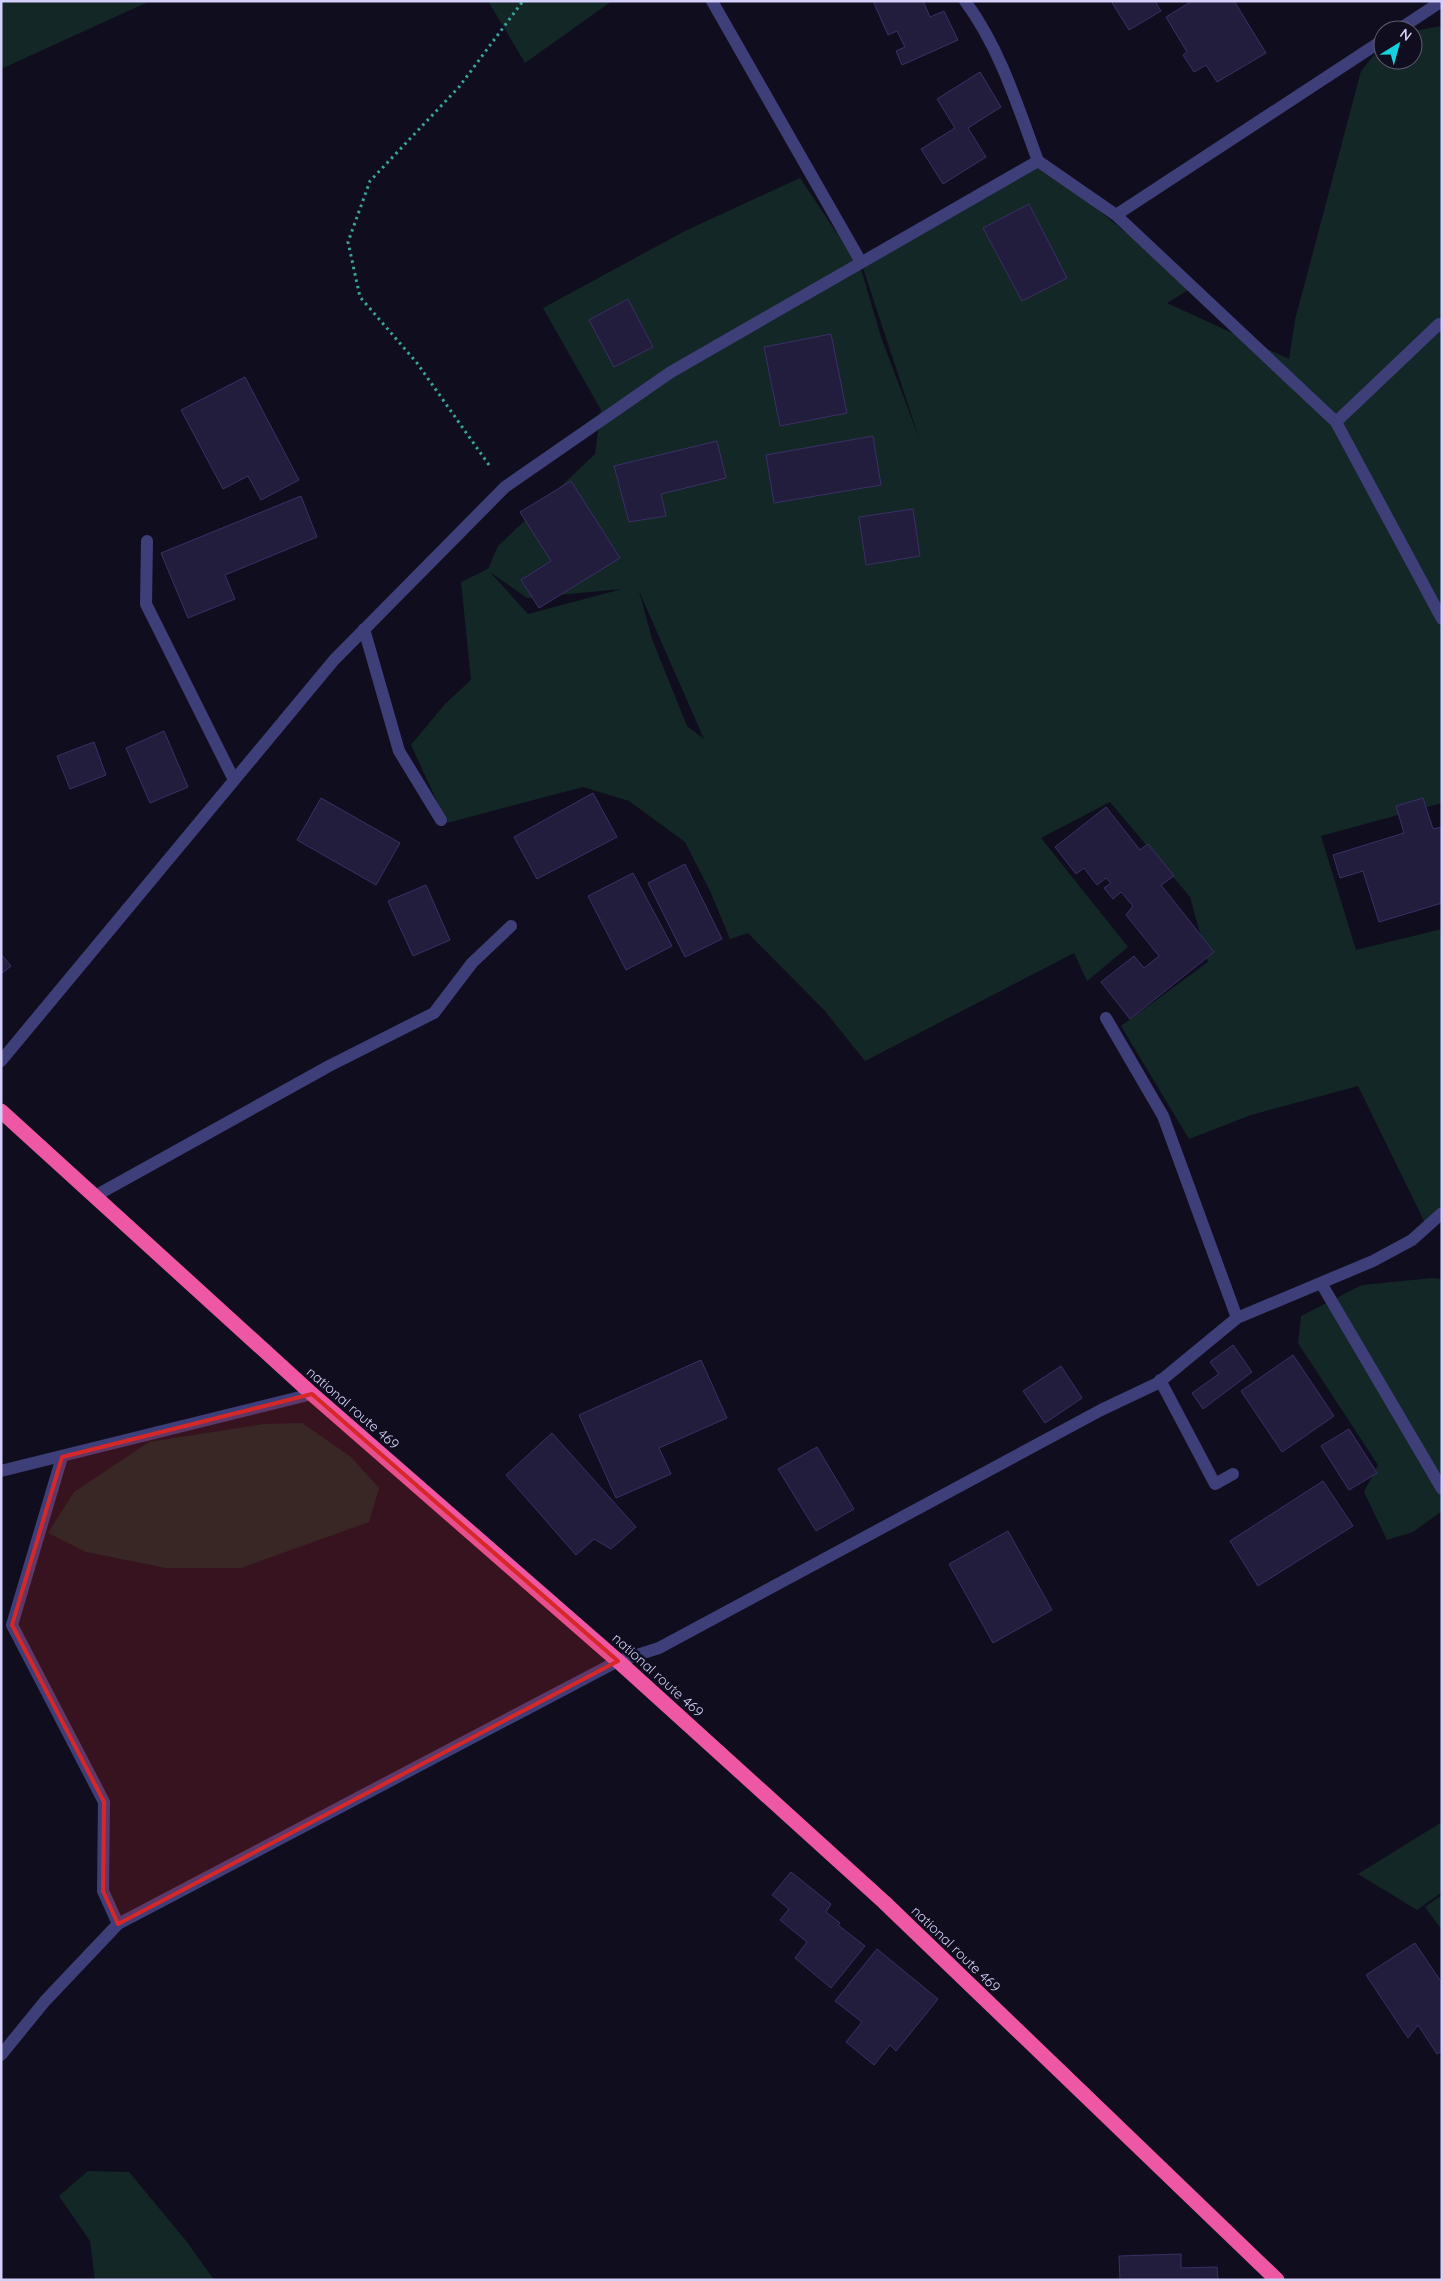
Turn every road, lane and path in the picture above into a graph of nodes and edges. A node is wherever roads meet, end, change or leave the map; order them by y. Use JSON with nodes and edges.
{"nodes":[{"id":1,"x":523,"y":1,"type":"edge"},
{"id":2,"x":712,"y":1,"type":"edge"},
{"id":3,"x":965,"y":1,"type":"edge"},
{"id":4,"x":1442,"y":1,"type":"edge"},
{"id":5,"x":1413,"y":20,"type":"edge"},
{"id":6,"x":1373,"y":47,"type":"edge"},
{"id":7,"x":1038,"y":161,"type":"junction"},
{"id":8,"x":1116,"y":215,"type":"junction"},
{"id":9,"x":861,"y":262,"type":"junction"},
{"id":10,"x":1442,"y":325,"type":"edge"},
{"id":11,"x":1336,"y":422,"type":"junction"},
{"id":12,"x":505,"y":487,"type":"junction"},
{"id":13,"x":147,"y":542,"type":"dead end"},
{"id":14,"x":1440,"y":612,"type":"edge"},
{"id":15,"x":364,"y":629,"type":"junction"},
{"id":16,"x":234,"y":780,"type":"junction"},
{"id":17,"x":441,"y":820,"type":"dead end"},
{"id":18,"x":511,"y":926,"type":"dead end"},
{"id":19,"x":1106,"y":1018,"type":"dead end"},
{"id":20,"x":1,"y":1061,"type":"edge"},
{"id":21,"x":1,"y":1111,"type":"edge"},
{"id":22,"x":95,"y":1196,"type":"junction"},
{"id":23,"x":1442,"y":1213,"type":"edge"},
{"id":24,"x":1321,"y":1283,"type":"junction"},
{"id":25,"x":1237,"y":1318,"type":"junction"},
{"id":26,"x":1160,"y":1380,"type":"junction"},
{"id":27,"x":312,"y":1394,"type":"junction"},
{"id":28,"x":62,"y":1457,"type":"junction"},
{"id":29,"x":1,"y":1471,"type":"edge"},
{"id":30,"x":1233,"y":1474,"type":"dead end"},
{"id":31,"x":1442,"y":1488,"type":"edge"},
{"id":32,"x":618,"y":1661,"type":"junction"},
{"id":33,"x":118,"y":1924,"type":"junction"},
{"id":34,"x":1,"y":2055,"type":"edge"},
{"id":35,"x":1278,"y":2280,"type":"edge"}],
"edges":[{"from":1,"to":12,"type":"path"},
{"from":2,"to":9,"type":"street"},
{"from":3,"to":7,"type":"street"},
{"from":4,"to":5,"type":"street"},
{"from":6,"to":8,"type":"street"},
{"from":7,"to":8,"type":"street"},
{"from":7,"to":9,"type":"street"},
{"from":8,"to":11,"type":"street"},
{"from":9,"to":12,"type":"street"},
{"from":10,"to":11,"type":"street"},
{"from":11,"to":14,"type":"street"},
{"from":12,"to":15,"type":"street"},
{"from":13,"to":16,"type":"street"},
{"from":15,"to":16,"type":"street"},
{"from":15,"to":17,"type":"street"},
{"from":16,"to":20,"type":"street"},
{"from":18,"to":22,"type":"street"},
{"from":19,"to":25,"type":"street"},
{"from":21,"to":22,"type":"highway","name":"national route 469"},
{"from":22,"to":27,"type":"highway","name":"national route 469"},
{"from":23,"to":24,"type":"street"},
{"from":24,"to":25,"type":"street"},
{"from":24,"to":31,"type":"street"},
{"from":25,"to":26,"type":"street"},
{"from":26,"to":30,"type":"street"},
{"from":26,"to":32,"type":"street"},
{"from":27,"to":28,"type":"street"},
{"from":27,"to":32,"type":"highway","name":"national route 469"},
{"from":28,"to":29,"type":"street"},
{"from":28,"to":33,"type":"street"},
{"from":32,"to":33,"type":"street"},
{"from":32,"to":35,"type":"highway","name":"national route 469"},
{"from":33,"to":34,"type":"street"}]}
